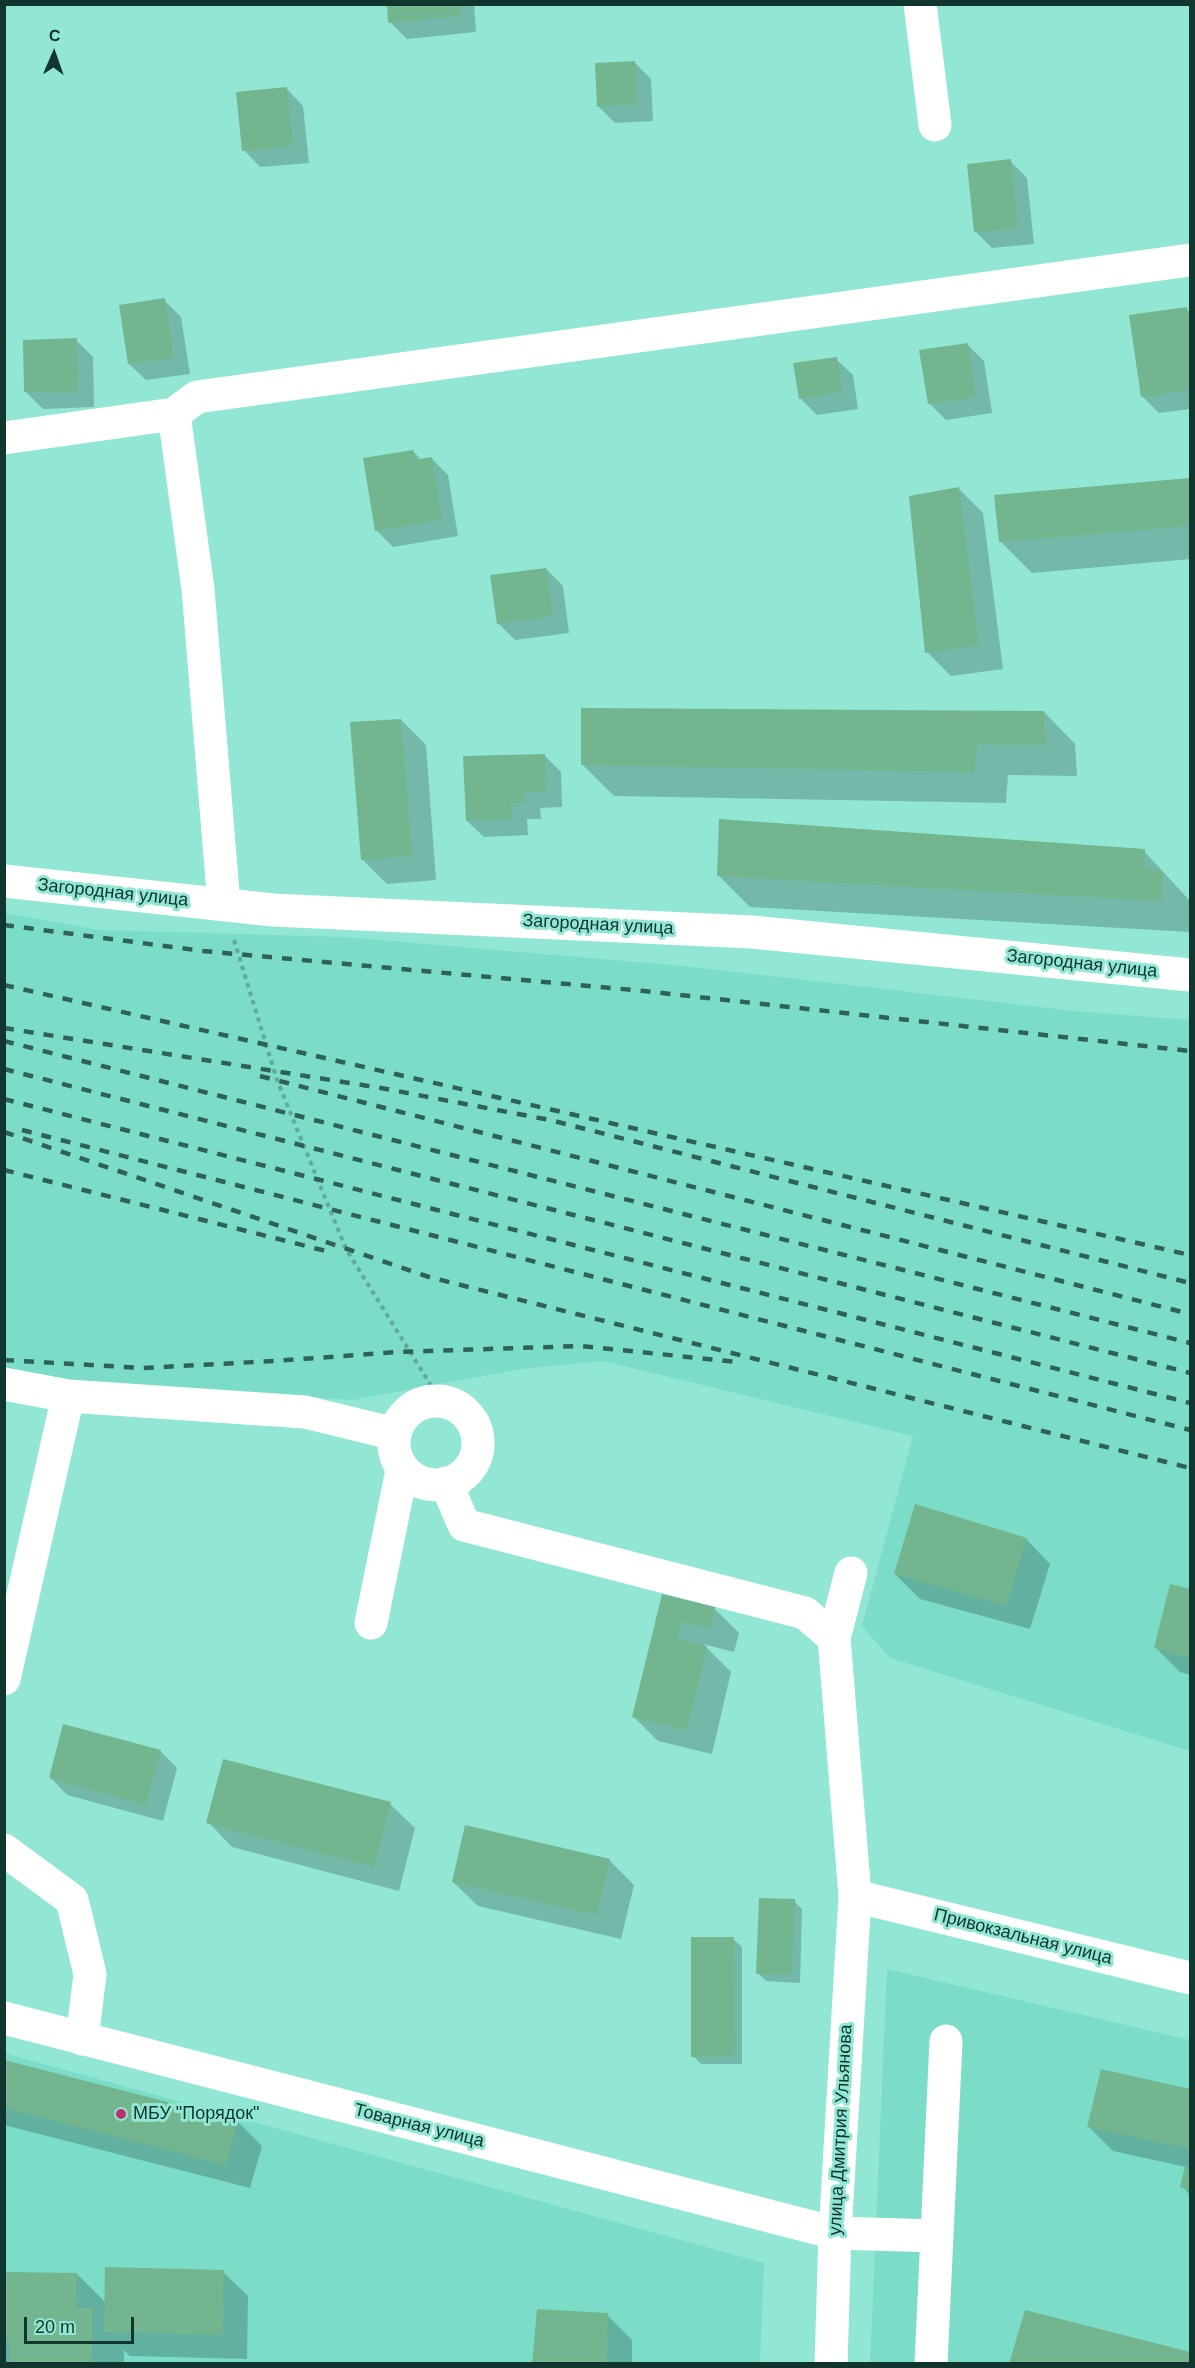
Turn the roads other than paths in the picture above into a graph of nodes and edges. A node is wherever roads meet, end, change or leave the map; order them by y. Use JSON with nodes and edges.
{"nodes":[{"id":1,"x":920,"y":4,"type":"edge"},
{"id":2,"x":935,"y":125,"type":"dead end"},
{"id":3,"x":1191,"y":260,"type":"edge"},
{"id":4,"x":174,"y":414,"type":"junction"},
{"id":5,"x":4,"y":438,"type":"edge"},
{"id":6,"x":4,"y":881,"type":"edge"},
{"id":7,"x":224,"y":905,"type":"junction"},
{"id":8,"x":1191,"y":975,"type":"edge"},
{"id":9,"x":4,"y":1384,"type":"edge"},
{"id":10,"x":68,"y":1396,"type":"junction"},
{"id":11,"x":395,"y":1434,"type":"junction"},
{"id":12,"x":402,"y":1470,"type":"junction"},
{"id":13,"x":446,"y":1483,"type":"junction"},
{"id":14,"x":851,"y":1573,"type":"dead end"},
{"id":15,"x":371,"y":1623,"type":"dead end"},
{"id":16,"x":834,"y":1638,"type":"junction"},
{"id":17,"x":4,"y":1679,"type":"edge"},
{"id":18,"x":4,"y":1850,"type":"edge"},
{"id":19,"x":855,"y":1896,"type":"junction"},
{"id":20,"x":1191,"y":1978,"type":"edge"},
{"id":21,"x":4,"y":2018,"type":"edge"},
{"id":22,"x":82,"y":2038,"type":"junction"},
{"id":23,"x":946,"y":2041,"type":"dead end"},
{"id":24,"x":835,"y":2233,"type":"junction"},
{"id":25,"x":937,"y":2236,"type":"junction"},
{"id":26,"x":831,"y":2364,"type":"edge"},
{"id":27,"x":932,"y":2364,"type":"edge"}],
"edges":[{"from":1,"to":2,"type":"street"},
{"from":3,"to":4,"type":"street"},
{"from":4,"to":5,"type":"street"},
{"from":4,"to":7,"type":"street"},
{"from":6,"to":7,"type":"street","name":"Загородная улица"},
{"from":7,"to":8,"type":"street","name":"Загородная улица"},
{"from":9,"to":10,"type":"street"},
{"from":10,"to":11,"type":"street"},
{"from":10,"to":17,"type":"street"},
{"from":11,"to":12,"type":"street"},
{"from":11,"to":13,"type":"street"},
{"from":12,"to":13,"type":"street"},
{"from":12,"to":15,"type":"street"},
{"from":13,"to":16,"type":"street"},
{"from":14,"to":16,"type":"street","name":"улица Дмитрия Ульянова"},
{"from":16,"to":19,"type":"street","name":"улица Дмитрия Ульянова"},
{"from":18,"to":22,"type":"street"},
{"from":19,"to":20,"type":"street","name":"Привокзальная улица"},
{"from":19,"to":24,"type":"street","name":"улица Дмитрия Ульянова"},
{"from":21,"to":22,"type":"street","name":"Товарная улица"},
{"from":22,"to":24,"type":"street","name":"Товарная улица"},
{"from":23,"to":25,"type":"street"},
{"from":24,"to":25,"type":"street","name":"Товарная улица"},
{"from":24,"to":26,"type":"street","name":"улица Дмитрия Ульянова"},
{"from":25,"to":27,"type":"street"}]}
